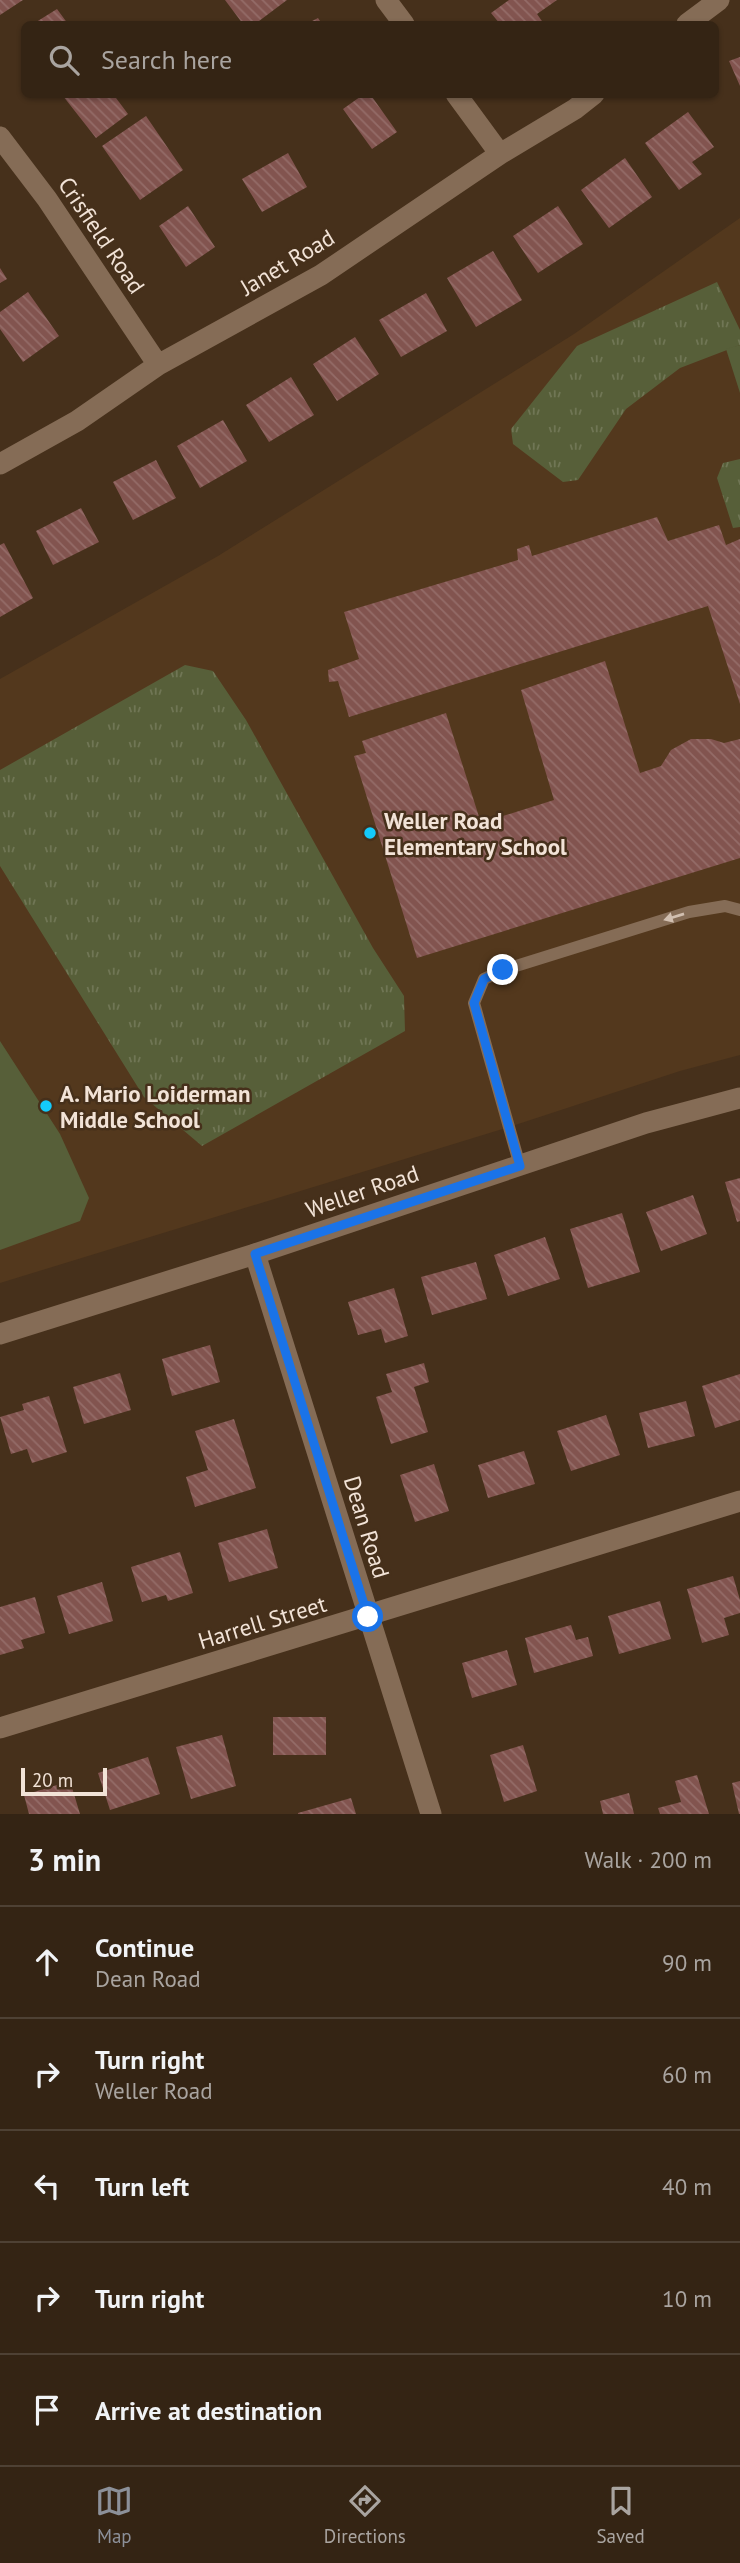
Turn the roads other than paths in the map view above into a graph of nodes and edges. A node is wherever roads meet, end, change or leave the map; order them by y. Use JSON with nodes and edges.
{"nodes":[{"id":1,"x":386,"y":0,"type":"edge"},
{"id":2,"x":719,"y":0,"type":"edge"},
{"id":3,"x":402,"y":21,"type":"edge"},
{"id":4,"x":691,"y":21,"type":"edge"},
{"id":5,"x":459,"y":98,"type":"edge"},
{"id":6,"x":589,"y":98,"type":"edge"},
{"id":7,"x":0,"y":137,"type":"edge"},
{"id":8,"x":500,"y":154,"type":"junction"},
{"id":9,"x":158,"y":365,"type":"junction"},
{"id":10,"x":0,"y":464,"type":"edge"},
{"id":11,"x":740,"y":910,"type":"edge"},
{"id":12,"x":740,"y":1098,"type":"edge"},
{"id":13,"x":520,"y":1166,"type":"junction"},
{"id":14,"x":255,"y":1254,"type":"junction"},
{"id":15,"x":0,"y":1334,"type":"edge"},
{"id":16,"x":740,"y":1501,"type":"edge"},
{"id":17,"x":368,"y":1617,"type":"junction"},
{"id":18,"x":0,"y":1728,"type":"edge"},
{"id":19,"x":431,"y":1814,"type":"edge"}],
"edges":[{"from":1,"to":3,"type":"street"},
{"from":2,"to":4,"type":"street"},
{"from":5,"to":8,"type":"street"},
{"from":6,"to":8,"type":"street","name":"Janet Road"},
{"from":7,"to":9,"type":"street","name":"Crisfield Road"},
{"from":8,"to":9,"type":"street","name":"Janet Road"},
{"from":9,"to":10,"type":"street","name":"Janet Road"},
{"from":11,"to":13,"type":"lane","one_way":true},
{"from":12,"to":13,"type":"street","name":"Weller Road"},
{"from":13,"to":14,"type":"street","name":"Weller Road"},
{"from":14,"to":15,"type":"street","name":"Weller Road"},
{"from":14,"to":17,"type":"street","name":"Dean Road"},
{"from":16,"to":17,"type":"street","name":"Harrell Street"},
{"from":17,"to":18,"type":"street","name":"Harrell Street"},
{"from":17,"to":19,"type":"street","name":"Dean Road"}]}
